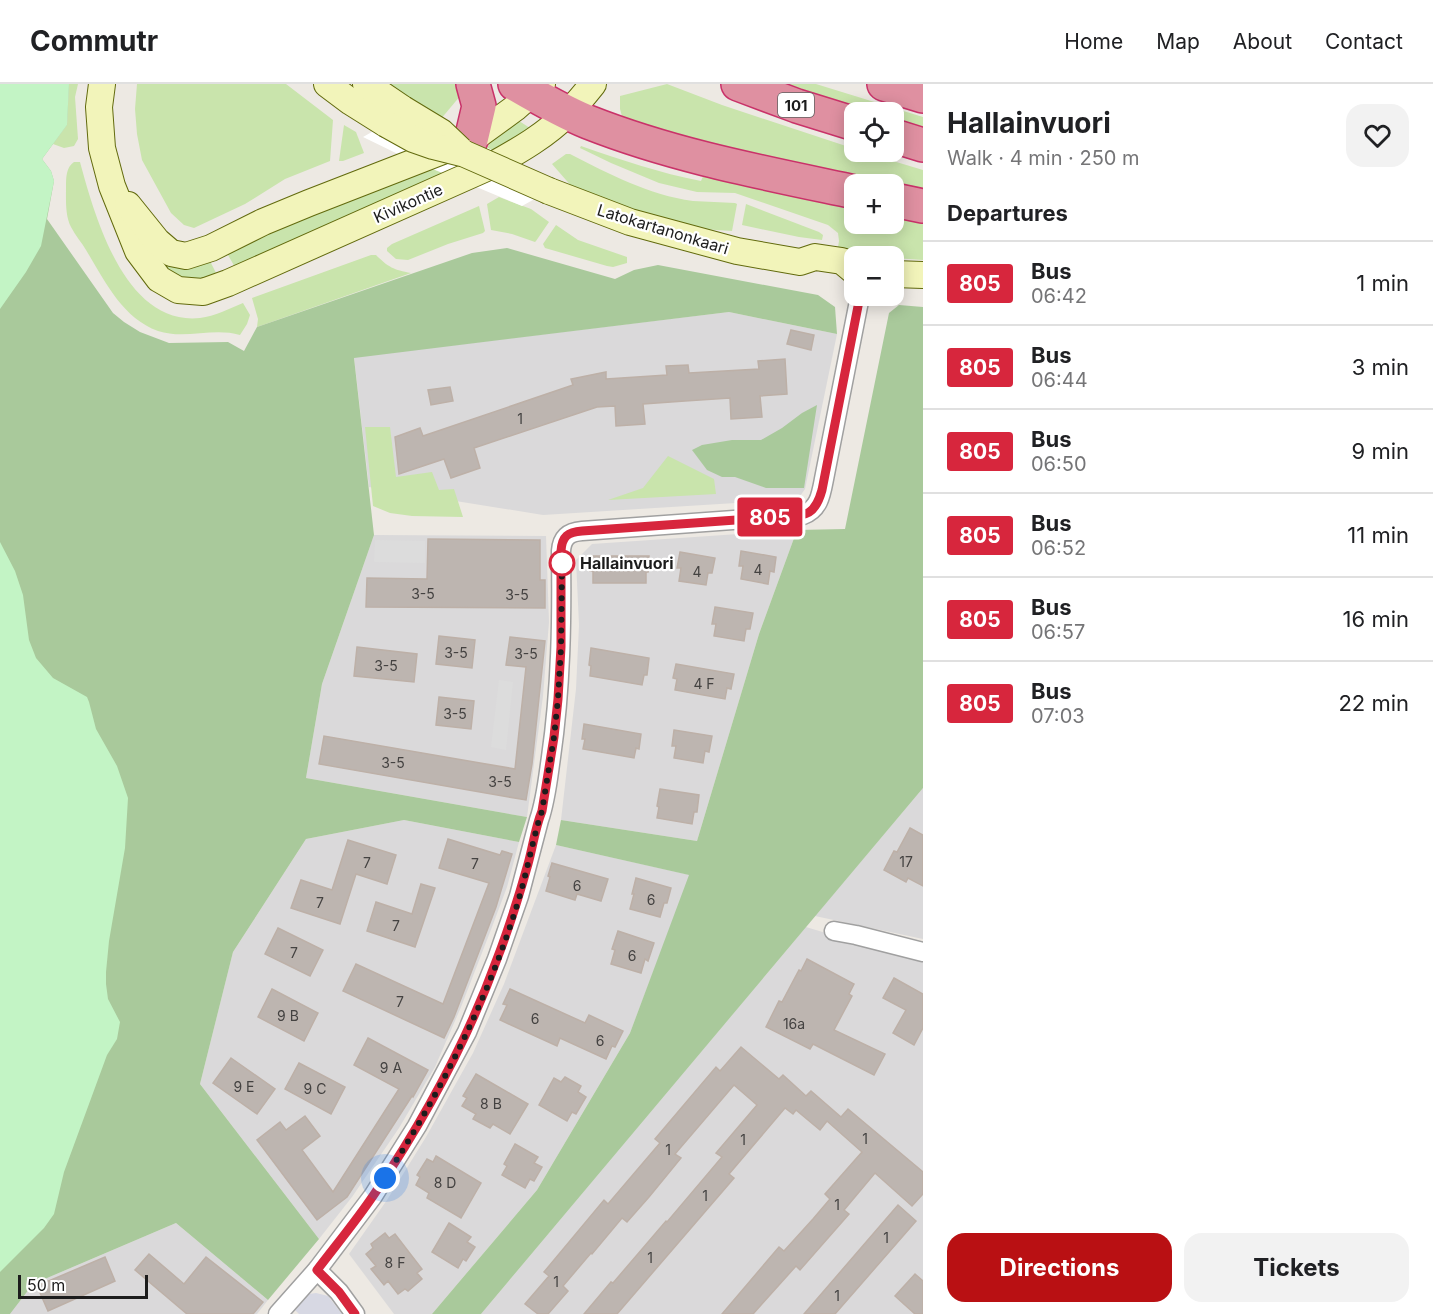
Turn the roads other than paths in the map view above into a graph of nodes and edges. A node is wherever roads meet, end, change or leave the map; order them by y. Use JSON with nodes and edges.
{"nodes":[{"id":1,"x":102,"y":84,"type":"edge"},
{"id":2,"x":327,"y":84,"type":"edge"},
{"id":3,"x":366,"y":84,"type":"edge"},
{"id":4,"x":474,"y":84,"type":"edge"},
{"id":5,"x":593,"y":84,"type":"edge"},
{"id":6,"x":738,"y":84,"type":"edge"},
{"id":7,"x":884,"y":84,"type":"edge"},
{"id":8,"x":530,"y":87,"type":"edge"},
{"id":9,"x":923,"y":96,"type":"edge"},
{"id":10,"x":568,"y":113,"type":"junction"},
{"id":11,"x":395,"y":117,"type":"junction"},
{"id":12,"x":844,"y":121,"type":"edge"},
{"id":13,"x":904,"y":139,"type":"edge"},
{"id":14,"x":923,"y":145,"type":"edge"},
{"id":15,"x":468,"y":147,"type":"junction"},
{"id":16,"x":112,"y":186,"type":"junction"},
{"id":17,"x":844,"y":190,"type":"edge"},
{"id":18,"x":904,"y":202,"type":"edge"},
{"id":19,"x":923,"y":206,"type":"edge"},
{"id":20,"x":904,"y":274,"type":"edge"},
{"id":21,"x":844,"y":275,"type":"edge"},
{"id":22,"x":923,"y":275,"type":"edge"},
{"id":23,"x":858,"y":306,"type":"edge"},
{"id":24,"x":834,"y":931,"type":"dead end"},
{"id":25,"x":923,"y":952,"type":"edge"},
{"id":26,"x":317,"y":1270,"type":"junction"},
{"id":27,"x":278,"y":1314,"type":"edge"},
{"id":28,"x":355,"y":1314,"type":"edge"}],
"edges":[{"from":1,"to":16,"type":"street"},
{"from":2,"to":11,"type":"street","name":"Latokartanonkaari"},
{"from":3,"to":11,"type":"street","name":"Latokartanonkaari"},
{"from":4,"to":15,"type":"highway"},
{"from":5,"to":10,"type":"street","name":"Kivikontie"},
{"from":6,"to":12,"type":"highway","number":"101"},
{"from":7,"to":9,"type":"highway"},
{"from":8,"to":10,"type":"highway"},
{"from":8,"to":15,"type":"street"},
{"from":10,"to":16,"type":"street","name":"Kivikontie"},
{"from":10,"to":17,"type":"highway"},
{"from":11,"to":15,"type":"street","name":"Latokartanonkaari","bridge":true},
{"from":13,"to":14,"type":"highway"},
{"from":15,"to":16,"type":"street"},
{"from":15,"to":21,"type":"street","name":"Latokartanonkaari","bridge":true},
{"from":18,"to":19,"type":"highway"},
{"from":20,"to":22,"type":"street"},
{"from":23,"to":26,"type":"street"},
{"from":24,"to":25,"type":"street"},
{"from":26,"to":27,"type":"street"},
{"from":26,"to":28,"type":"street"}]}
